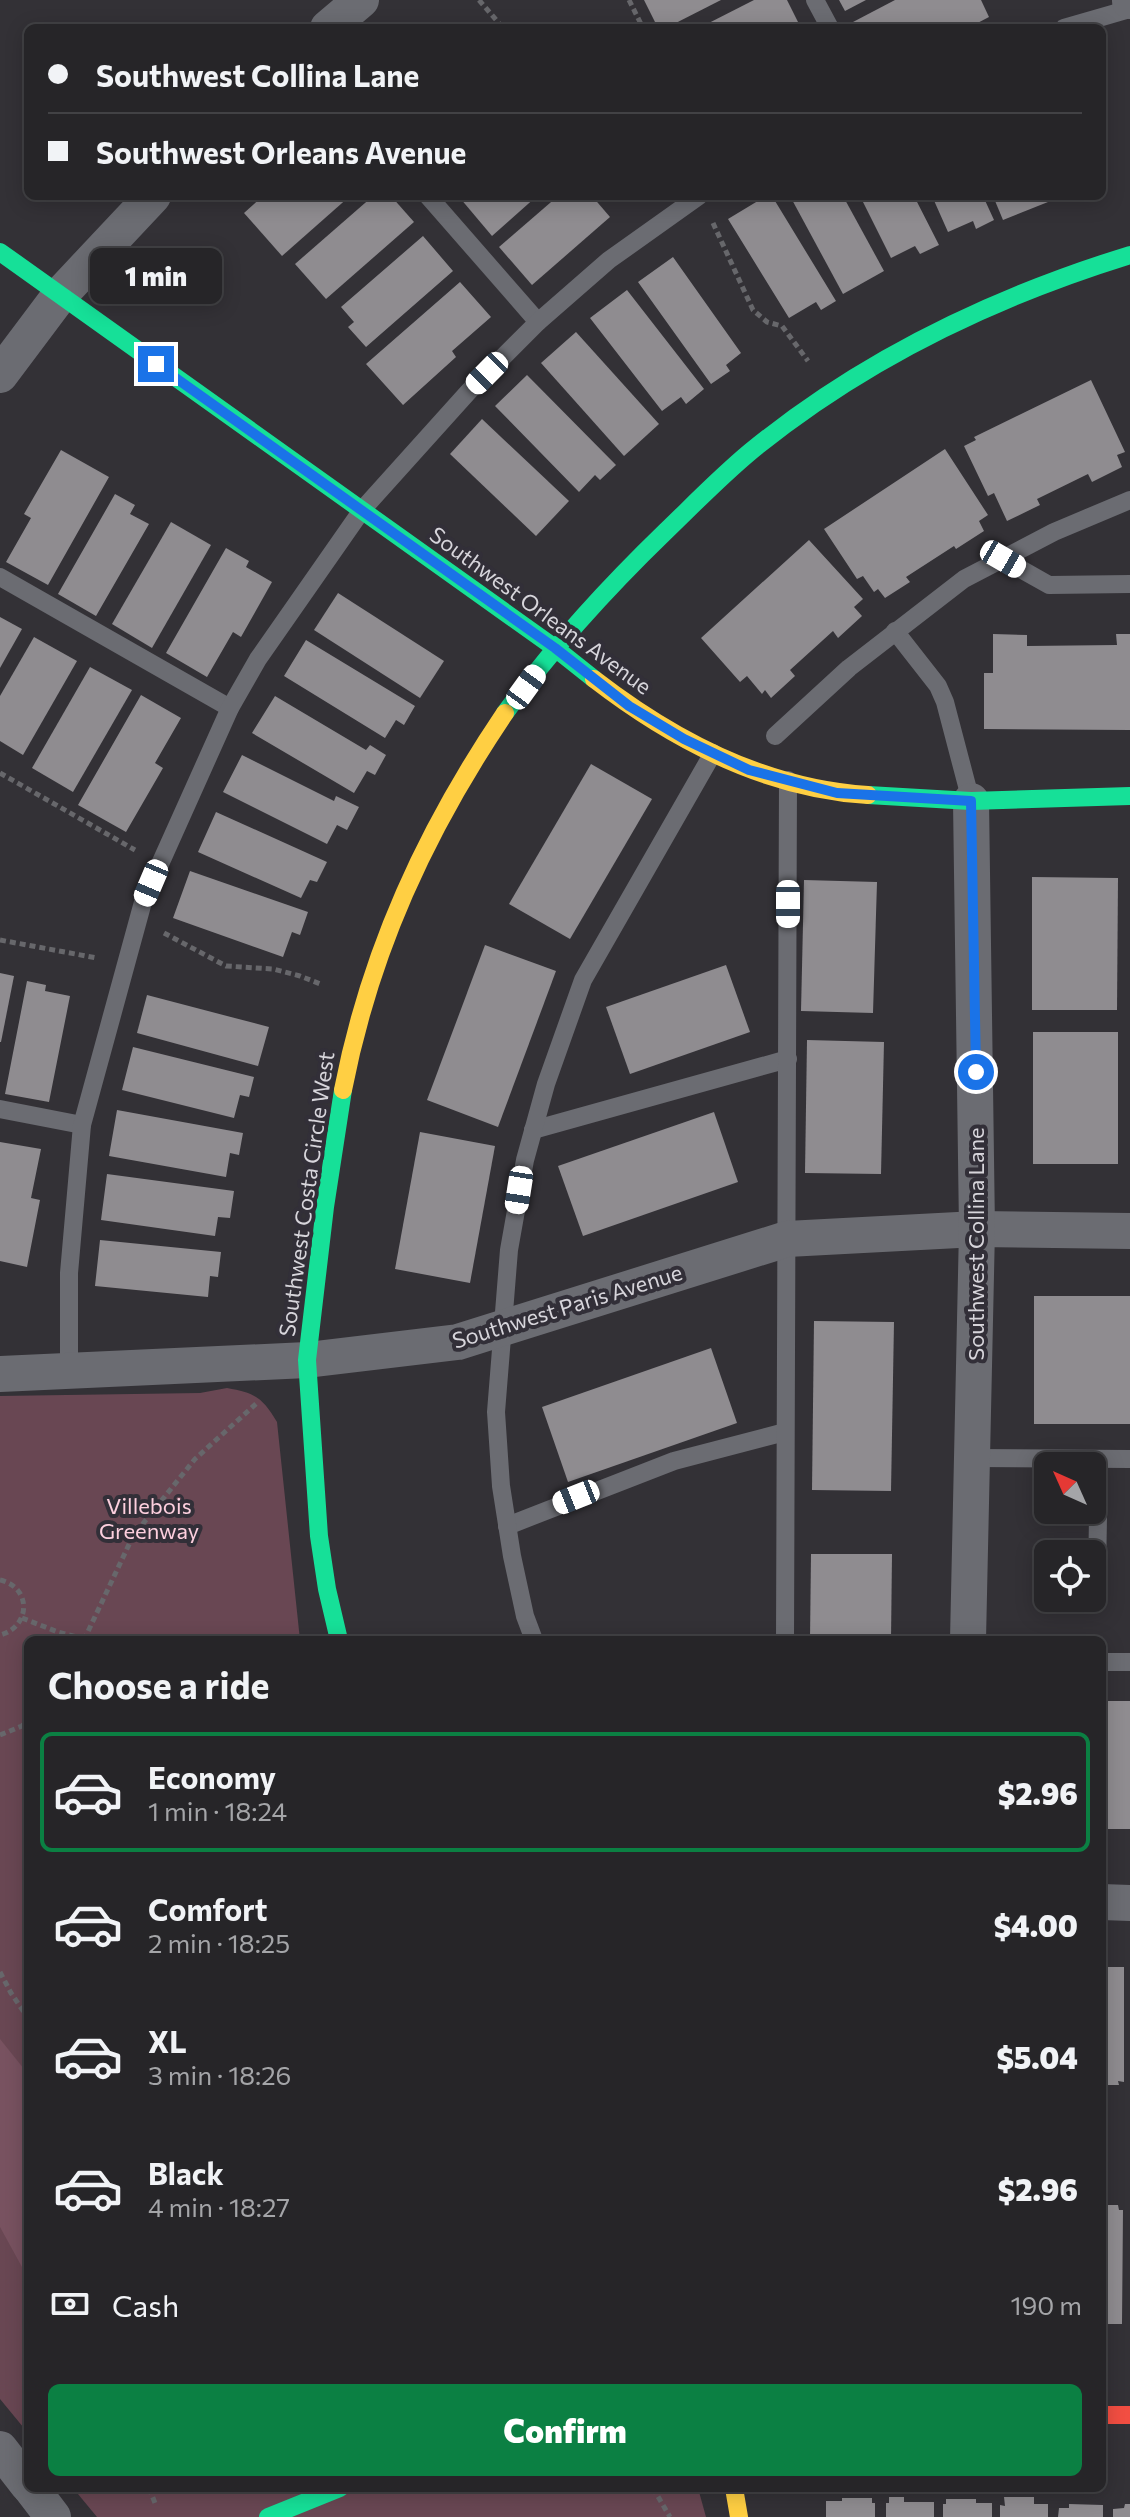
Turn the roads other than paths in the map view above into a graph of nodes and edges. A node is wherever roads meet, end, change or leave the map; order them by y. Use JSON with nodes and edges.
{"nodes":[{"id":1,"x":361,"y":0,"type":"edge"},
{"id":2,"x":815,"y":0,"type":"edge"},
{"id":3,"x":1130,"y":9,"type":"edge"},
{"id":4,"x":333,"y":24,"type":"edge"},
{"id":5,"x":828,"y":24,"type":"edge"},
{"id":6,"x":1078,"y":24,"type":"edge"},
{"id":7,"x":149,"y":200,"type":"edge"},
{"id":8,"x":431,"y":200,"type":"edge"},
{"id":9,"x":693,"y":200,"type":"edge"},
{"id":10,"x":0,"y":252,"type":"edge"},
{"id":11,"x":1130,"y":255,"type":"edge"},
{"id":12,"x":60,"y":295,"type":"junction"},
{"id":13,"x":538,"y":322,"type":"junction"},
{"id":14,"x":0,"y":375,"type":"edge"},
{"id":15,"x":1130,"y":500,"type":"edge"},
{"id":16,"x":362,"y":510,"type":"junction"},
{"id":17,"x":1003,"y":559,"type":"junction"},
{"id":18,"x":0,"y":577,"type":"edge"},
{"id":19,"x":1130,"y":584,"type":"edge"},
{"id":20,"x":895,"y":631,"type":"junction"},
{"id":21,"x":555,"y":648,"type":"junction"},
{"id":22,"x":230,"y":708,"type":"junction"},
{"id":23,"x":775,"y":736,"type":"dead end"},
{"id":24,"x":713,"y":753,"type":"junction"},
{"id":25,"x":788,"y":780,"type":"junction"},
{"id":26,"x":1130,"y":796,"type":"edge"},
{"id":27,"x":971,"y":801,"type":"junction"},
{"id":28,"x":788,"y":1059,"type":"junction"},
{"id":29,"x":0,"y":1109,"type":"edge"},
{"id":30,"x":82,"y":1125,"type":"junction"},
{"id":31,"x":533,"y":1130,"type":"junction"},
{"id":32,"x":977,"y":1229,"type":"junction"},
{"id":33,"x":1130,"y":1231,"type":"edge"},
{"id":34,"x":787,"y":1239,"type":"junction"},
{"id":35,"x":504,"y":1328,"type":"junction"},
{"id":36,"x":307,"y":1360,"type":"junction"},
{"id":37,"x":69,"y":1370,"type":"junction"},
{"id":38,"x":0,"y":1374,"type":"edge"},
{"id":39,"x":785,"y":1432,"type":"junction"},
{"id":40,"x":972,"y":1458,"type":"junction"},
{"id":41,"x":1034,"y":1458,"type":"edge"},
{"id":42,"x":1106,"y":1459,"type":"edge"},
{"id":43,"x":1130,"y":1459,"type":"edge"},
{"id":44,"x":507,"y":1526,"type":"junction"},
{"id":45,"x":338,"y":1636,"type":"edge"},
{"id":46,"x":532,"y":1636,"type":"edge"},
{"id":47,"x":785,"y":1636,"type":"edge"},
{"id":48,"x":968,"y":1636,"type":"edge"},
{"id":49,"x":1106,"y":1662,"type":"edge"},
{"id":50,"x":1130,"y":1662,"type":"edge"},
{"id":51,"x":1106,"y":1902,"type":"edge"},
{"id":52,"x":1130,"y":1903,"type":"edge"},
{"id":53,"x":1106,"y":2415,"type":"edge"},
{"id":54,"x":1130,"y":2415,"type":"edge"},
{"id":55,"x":0,"y":2449,"type":"edge"},
{"id":56,"x":24,"y":2480,"type":"edge"},
{"id":57,"x":34,"y":2492,"type":"edge"},
{"id":58,"x":330,"y":2492,"type":"edge"},
{"id":59,"x":735,"y":2492,"type":"edge"},
{"id":60,"x":53,"y":2517,"type":"edge"},
{"id":61,"x":268,"y":2517,"type":"edge"},
{"id":62,"x":739,"y":2517,"type":"edge"}],
"edges":[{"from":1,"to":4,"type":"street"},
{"from":2,"to":5,"type":"lane"},
{"from":3,"to":6,"type":"lane"},
{"from":7,"to":12,"type":"street"},
{"from":8,"to":13,"type":"lane"},
{"from":9,"to":13,"type":"lane"},
{"from":10,"to":12,"type":"street","name":"Southwest Orleans Avenue"},
{"from":11,"to":21,"type":"street","name":"Southwest Costa Circle West"},
{"from":12,"to":14,"type":"street"},
{"from":12,"to":16,"type":"street","name":"Southwest Orleans Avenue"},
{"from":13,"to":16,"type":"lane"},
{"from":15,"to":17,"type":"lane"},
{"from":16,"to":21,"type":"street","name":"Southwest Orleans Avenue"},
{"from":16,"to":22,"type":"lane"},
{"from":17,"to":19,"type":"lane"},
{"from":17,"to":20,"type":"lane"},
{"from":18,"to":22,"type":"lane"},
{"from":20,"to":23,"type":"lane"},
{"from":20,"to":27,"type":"lane"},
{"from":21,"to":24,"type":"street","name":"Southwest Orleans Avenue"},
{"from":21,"to":36,"type":"street","name":"Southwest Costa Circle West"},
{"from":22,"to":30,"type":"lane"},
{"from":24,"to":25,"type":"street","name":"Southwest Orleans Avenue"},
{"from":24,"to":31,"type":"lane"},
{"from":25,"to":27,"type":"street","name":"Southwest Orleans Avenue"},
{"from":25,"to":28,"type":"lane"},
{"from":26,"to":27,"type":"street","name":"Southwest Orleans Avenue"},
{"from":27,"to":32,"type":"street","name":"Southwest Collina Lane"},
{"from":28,"to":31,"type":"lane"},
{"from":28,"to":34,"type":"lane"},
{"from":29,"to":30,"type":"lane"},
{"from":30,"to":37,"type":"lane"},
{"from":31,"to":35,"type":"lane"},
{"from":32,"to":33,"type":"street","name":"Southwest Paris Avenue"},
{"from":32,"to":34,"type":"street","name":"Southwest Paris Avenue"},
{"from":32,"to":40,"type":"street","name":"Southwest Collina Lane"},
{"from":34,"to":35,"type":"street","name":"Southwest Paris Avenue"},
{"from":34,"to":39,"type":"lane"},
{"from":35,"to":36,"type":"street","name":"Southwest Paris Avenue"},
{"from":35,"to":44,"type":"lane"},
{"from":36,"to":37,"type":"street","name":"Southwest Paris Avenue"},
{"from":36,"to":45,"type":"street","name":"Southwest Costa Circle West"},
{"from":37,"to":38,"type":"street","name":"Southwest Paris Avenue"},
{"from":39,"to":44,"type":"lane"},
{"from":39,"to":47,"type":"lane"},
{"from":40,"to":41,"type":"lane"},
{"from":40,"to":48,"type":"street","name":"Southwest Collina Lane"},
{"from":42,"to":43,"type":"lane"},
{"from":44,"to":46,"type":"lane"},
{"from":49,"to":50,"type":"lane"},
{"from":51,"to":52,"type":"street"},
{"from":53,"to":54,"type":"street"},
{"from":55,"to":56,"type":"street"},
{"from":57,"to":60,"type":"street"},
{"from":58,"to":61,"type":"street"},
{"from":59,"to":62,"type":"street"}]}
